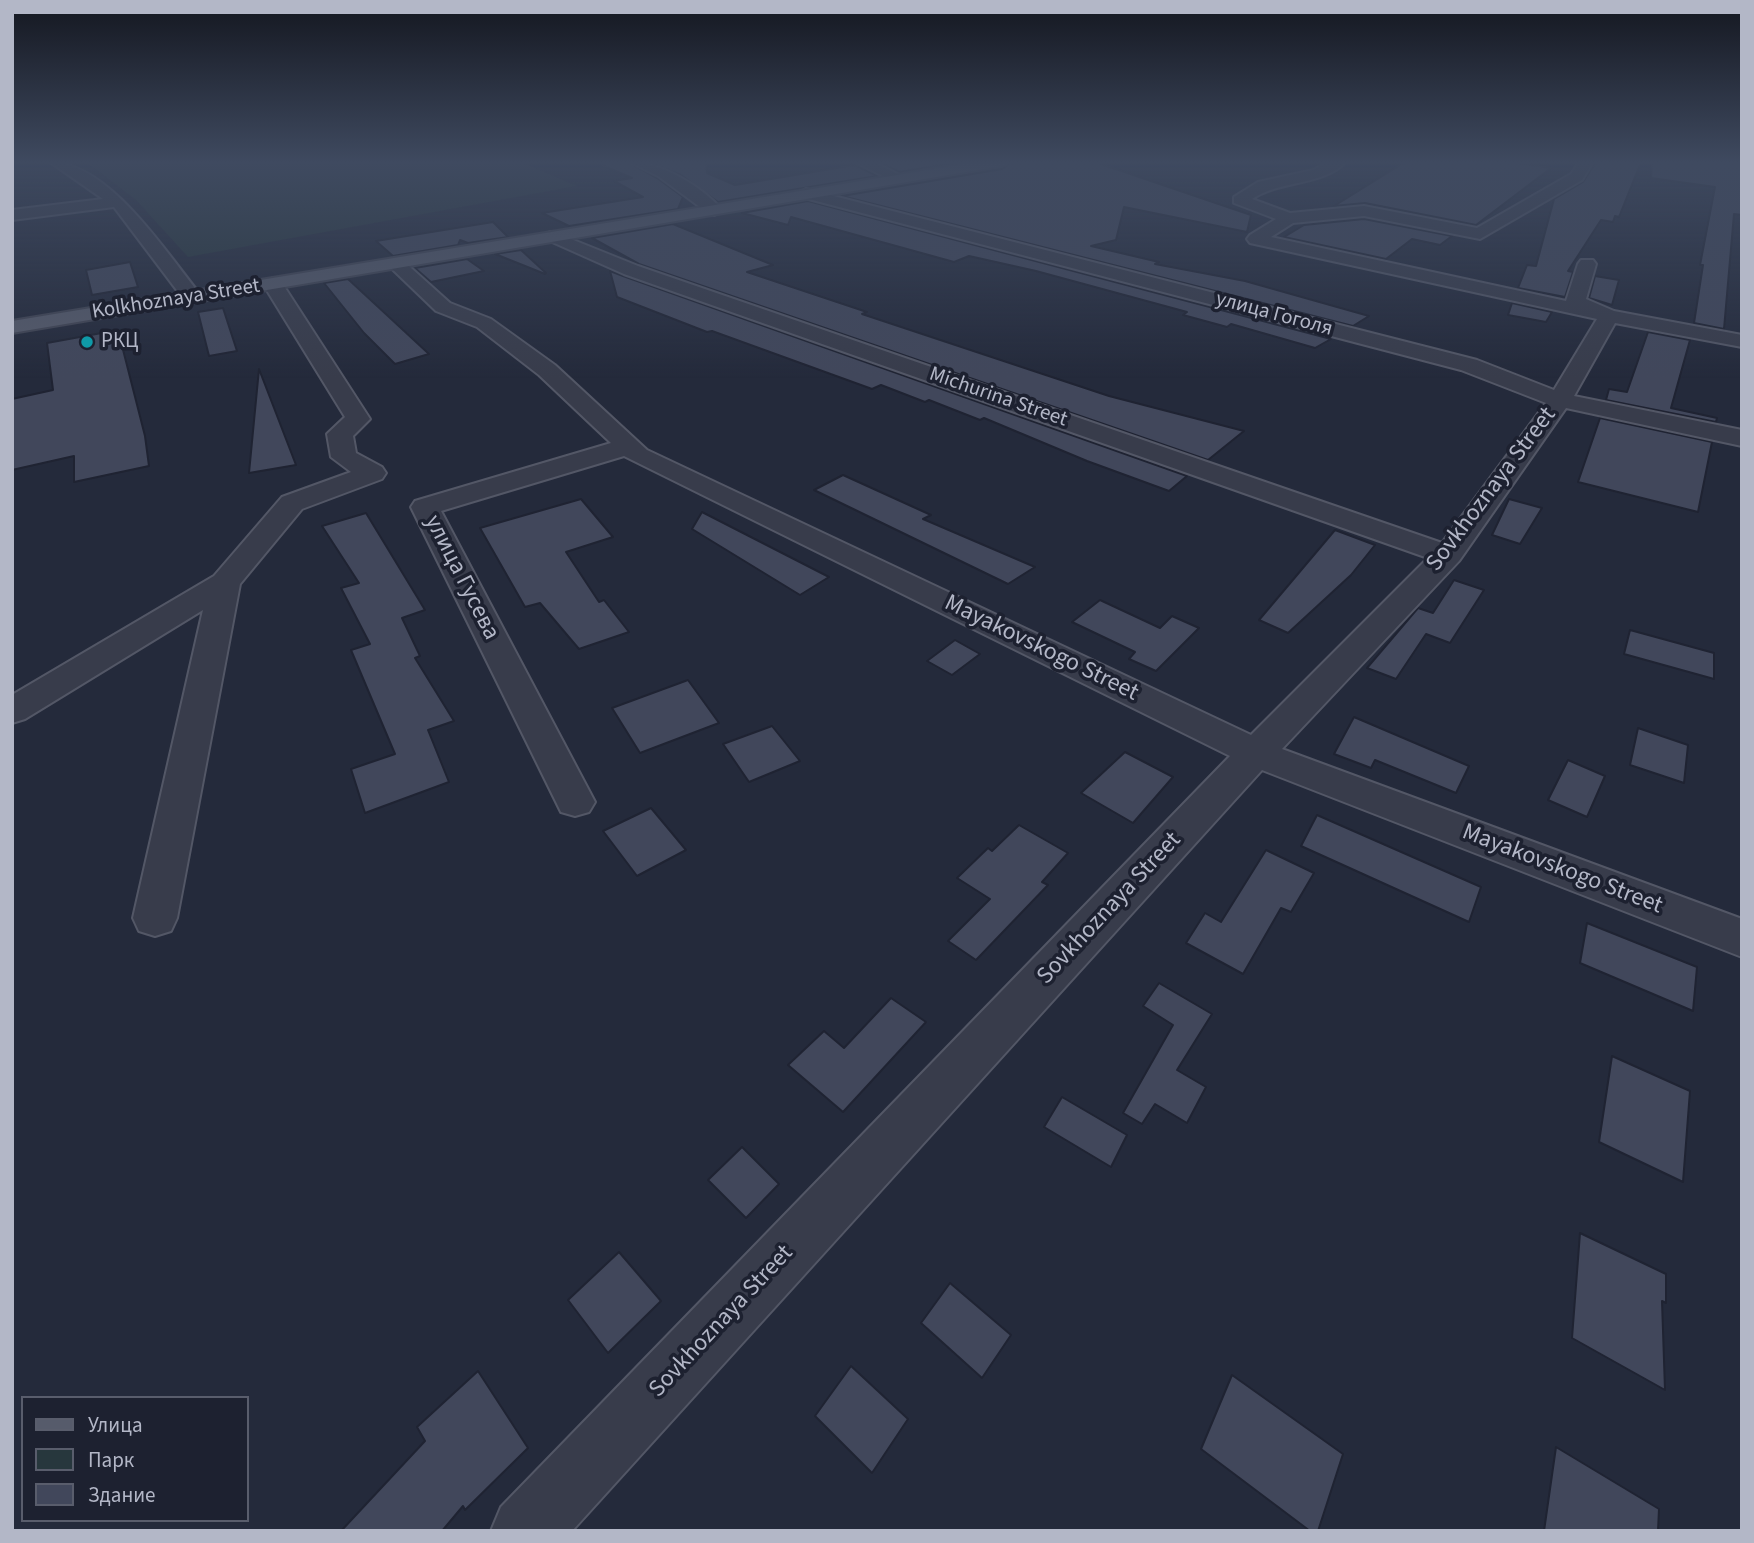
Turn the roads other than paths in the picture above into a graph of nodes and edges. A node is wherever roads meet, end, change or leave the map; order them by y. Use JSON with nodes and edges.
{"nodes":[{"id":1,"x":143,"y":234,"type":"edge"},
{"id":2,"x":568,"y":234,"type":"edge"},
{"id":3,"x":961,"y":234,"type":"edge"},
{"id":4,"x":1264,"y":234,"type":"edge"},
{"id":5,"x":550,"y":237,"type":"junction"},
{"id":6,"x":394,"y":263,"type":"junction"},
{"id":7,"x":1587,"y":264,"type":"dead end"},
{"id":8,"x":273,"y":284,"type":"junction"},
{"id":9,"x":192,"y":297,"type":"junction"},
{"id":10,"x":1609,"y":316,"type":"junction"},
{"id":11,"x":12,"y":327,"type":"edge"},
{"id":12,"x":1742,"y":341,"type":"edge"},
{"id":13,"x":1560,"y":400,"type":"junction"},
{"id":14,"x":1742,"y":438,"type":"edge"},
{"id":15,"x":629,"y":446,"type":"junction"},
{"id":16,"x":1448,"y":555,"type":"junction"},
{"id":17,"x":225,"y":583,"type":"junction"},
{"id":18,"x":12,"y":710,"type":"edge"},
{"id":19,"x":1256,"y":753,"type":"junction"},
{"id":20,"x":575,"y":802,"type":"dead end"},
{"id":21,"x":155,"y":918,"type":"dead end"},
{"id":22,"x":1742,"y":938,"type":"edge"},
{"id":23,"x":525,"y":1531,"type":"edge"}],
"edges":[{"from":1,"to":9,"type":"street"},
{"from":2,"to":5,"type":"main road","name":"Kolkhoznaya Street"},
{"from":3,"to":13,"type":"street","name":"улица Гоголя"},
{"from":4,"to":10,"type":"street"},
{"from":5,"to":6,"type":"main road","name":"Kolkhoznaya Street"},
{"from":5,"to":16,"type":"street","name":"Michurina Street"},
{"from":6,"to":8,"type":"main road","name":"Kolkhoznaya Street"},
{"from":6,"to":15,"type":"street","name":"Mayakovskogo Street"},
{"from":7,"to":10,"type":"street"},
{"from":8,"to":9,"type":"main road","name":"Kolkhoznaya Street"},
{"from":8,"to":17,"type":"street"},
{"from":9,"to":11,"type":"main road","name":"Kolkhoznaya Street"},
{"from":10,"to":12,"type":"street"},
{"from":10,"to":13,"type":"street","name":"Sovkhoznaya Street"},
{"from":13,"to":14,"type":"street","name":"улица Гоголя"},
{"from":13,"to":16,"type":"street","name":"Sovkhoznaya Street"},
{"from":15,"to":19,"type":"street","name":"Mayakovskogo Street"},
{"from":15,"to":20,"type":"street","name":"улица Гусева"},
{"from":16,"to":19,"type":"street","name":"Sovkhoznaya Street"},
{"from":17,"to":18,"type":"street"},
{"from":17,"to":21,"type":"street"},
{"from":19,"to":22,"type":"street","name":"Mayakovskogo Street"},
{"from":19,"to":23,"type":"street","name":"Sovkhoznaya Street"}]}
